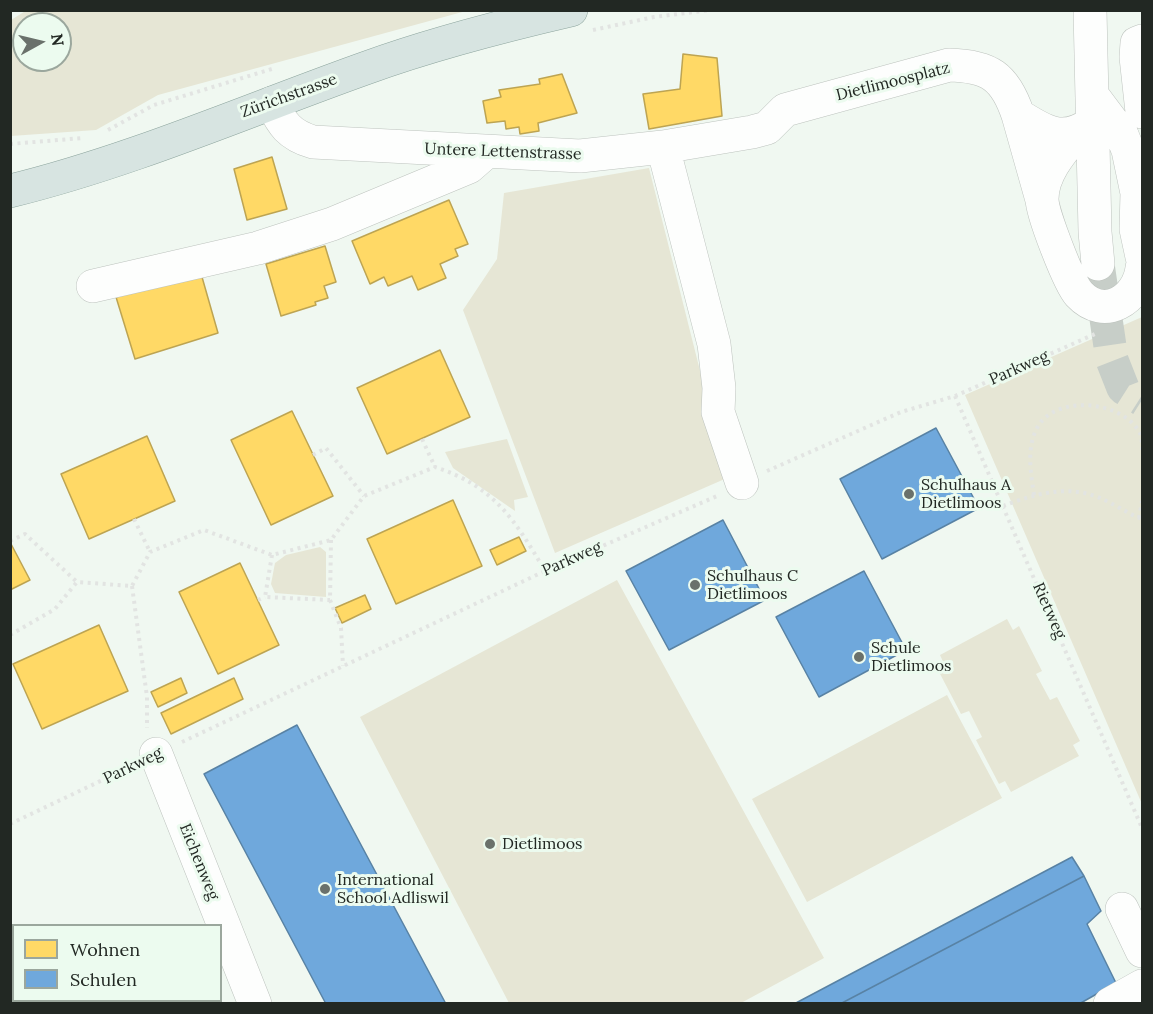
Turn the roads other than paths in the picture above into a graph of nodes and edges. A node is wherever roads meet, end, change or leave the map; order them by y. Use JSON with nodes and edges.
{"nodes":[{"id":1,"x":571,"y":10,"type":"edge"},
{"id":2,"x":1090,"y":10,"type":"edge"},
{"id":3,"x":1143,"y":41,"type":"edge"},
{"id":4,"x":272,"y":103,"type":"junction"},
{"id":5,"x":1143,"y":112,"type":"edge"},
{"id":6,"x":1018,"y":115,"type":"junction"},
{"id":7,"x":1086,"y":117,"type":"junction"},
{"id":8,"x":752,"y":132,"type":"joint"},
{"id":9,"x":1135,"y":138,"type":"edge"},
{"id":10,"x":663,"y":147,"type":"junction"},
{"id":11,"x":485,"y":153,"type":"junction"},
{"id":12,"x":10,"y":191,"type":"edge"},
{"id":13,"x":1042,"y":200,"type":"junction"},
{"id":14,"x":1143,"y":257,"type":"edge"},
{"id":15,"x":1098,"y":264,"type":"tunnel mouth"},
{"id":16,"x":1143,"y":268,"type":"edge"},
{"id":17,"x":93,"y":286,"type":"dead end"},
{"id":18,"x":728,"y":490,"type":"road end"},
{"id":19,"x":152,"y":744,"type":"road end"},
{"id":20,"x":1122,"y":909,"type":"dead end"},
{"id":21,"x":1143,"y":951,"type":"edge"},
{"id":22,"x":1143,"y":986,"type":"edge"},
{"id":23,"x":255,"y":1004,"type":"edge"},
{"id":24,"x":1110,"y":1004,"type":"edge"}],
"edges":[{"from":1,"to":4,"type":"main road","name":"Zürichstrasse"},
{"from":2,"to":7,"type":"street"},
{"from":3,"to":5,"type":"street"},
{"from":4,"to":11,"type":"street","name":"Untere Lettenstrasse"},
{"from":4,"to":12,"type":"main road","name":"Zürichstrasse"},
{"from":6,"to":7,"type":"street"},
{"from":6,"to":8,"type":"street","name":"Dietlimoosplatz"},
{"from":6,"to":13,"type":"street","name":"Dietlimoosplatz"},
{"from":7,"to":9,"type":"street"},
{"from":7,"to":13,"type":"street"},
{"from":7,"to":15,"type":"street"},
{"from":8,"to":10,"type":"street","name":"Untere Lettenstrasse"},
{"from":9,"to":14,"type":"street"},
{"from":10,"to":11,"type":"street","name":"Untere Lettenstrasse"},
{"from":10,"to":18,"type":"street"},
{"from":11,"to":17,"type":"street"},
{"from":13,"to":16,"type":"street","name":"Dietlimoosplatz"},
{"from":19,"to":23,"type":"street","name":"Eichenweg"},
{"from":20,"to":21,"type":"street"},
{"from":22,"to":24,"type":"street"}]}
